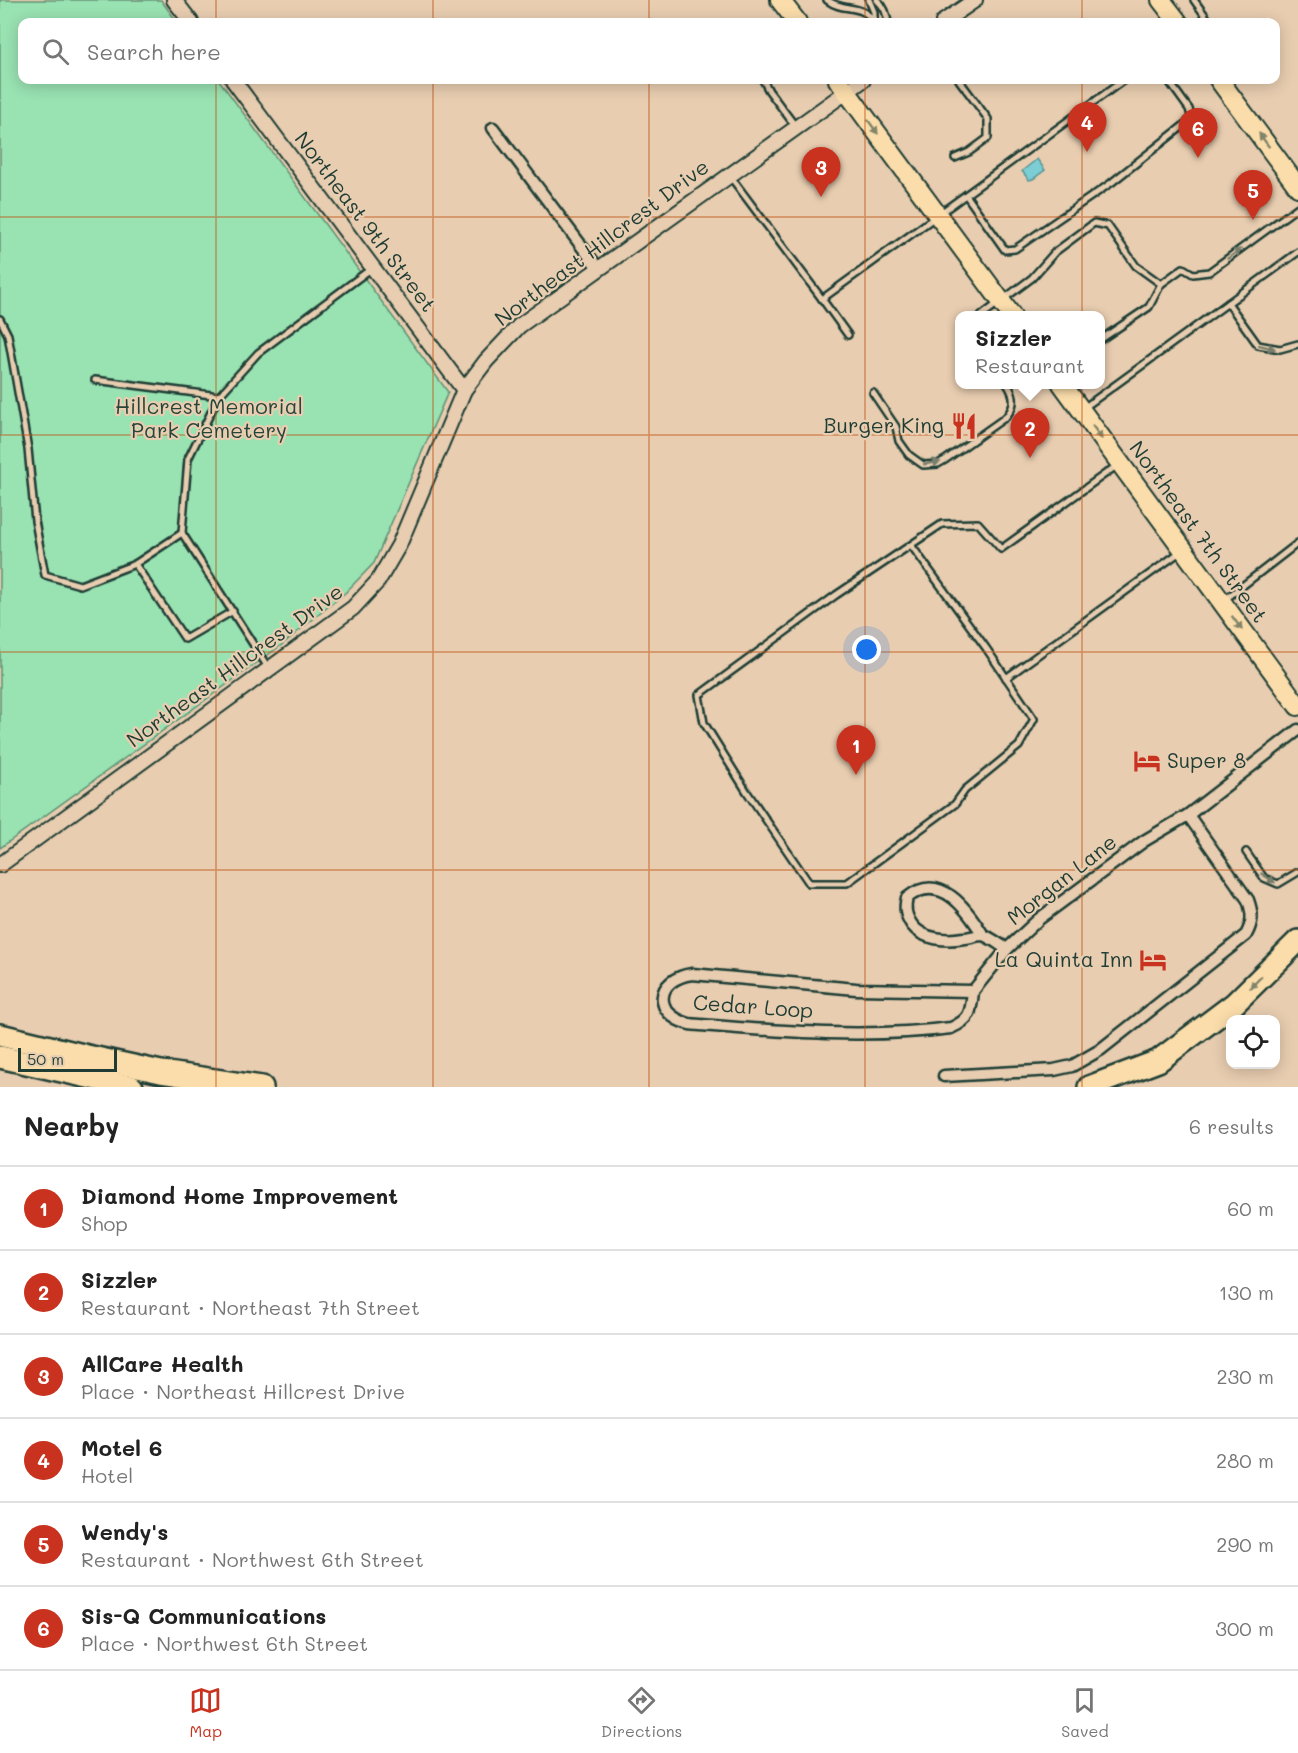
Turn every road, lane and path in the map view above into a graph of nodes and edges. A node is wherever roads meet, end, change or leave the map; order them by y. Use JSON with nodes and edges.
{"nodes":[{"id":1,"x":174,"y":0,"type":"edge"},
{"id":2,"x":781,"y":0,"type":"edge"},
{"id":3,"x":827,"y":0,"type":"edge"},
{"id":4,"x":869,"y":0,"type":"edge"},
{"id":5,"x":877,"y":0,"type":"edge"},
{"id":6,"x":975,"y":0,"type":"edge"},
{"id":7,"x":1161,"y":0,"type":"edge"},
{"id":8,"x":1194,"y":0,"type":"edge"},
{"id":9,"x":187,"y":18,"type":"edge"},
{"id":10,"x":794,"y":18,"type":"edge"},
{"id":11,"x":871,"y":18,"type":"edge"},
{"id":12,"x":874,"y":18,"type":"edge"},
{"id":13,"x":887,"y":18,"type":"edge"},
{"id":14,"x":949,"y":18,"type":"edge"},
{"id":15,"x":1175,"y":18,"type":"edge"},
{"id":16,"x":1207,"y":18,"type":"edge"},
{"id":17,"x":236,"y":84,"type":"edge"},
{"id":18,"x":766,"y":84,"type":"edge"},
{"id":19,"x":962,"y":84,"type":"edge"},
{"id":20,"x":1119,"y":84,"type":"edge"},
{"id":21,"x":1171,"y":84,"type":"edge"},
{"id":22,"x":1222,"y":84,"type":"edge"},
{"id":23,"x":843,"y":85,"type":"edge"},
{"id":24,"x":796,"y":127,"type":"junction"},
{"id":25,"x":494,"y":128,"type":"dead end"},
{"id":26,"x":955,"y":158,"type":"dead end"},
{"id":27,"x":729,"y":174,"type":"junction"},
{"id":28,"x":1293,"y":176,"type":"edge"},
{"id":29,"x":966,"y":195,"type":"junction"},
{"id":30,"x":1298,"y":207,"type":"edge"},
{"id":31,"x":938,"y":215,"type":"junction"},
{"id":32,"x":1298,"y":252,"type":"edge"},
{"id":33,"x":372,"y":268,"type":"junction"},
{"id":34,"x":598,"y":268,"type":"junction"},
{"id":35,"x":1161,"y":284,"type":"junction"},
{"id":36,"x":822,"y":299,"type":"junction"},
{"id":37,"x":1000,"y":300,"type":"junction"},
{"id":38,"x":1228,"y":303,"type":"junction"},
{"id":39,"x":986,"y":311,"type":"edge"},
{"id":40,"x":1009,"y":311,"type":"edge"},
{"id":41,"x":0,"y":319,"type":"edge"},
{"id":42,"x":848,"y":335,"type":"dead end"},
{"id":43,"x":1105,"y":337,"type":"edge"},
{"id":44,"x":1298,"y":344,"type":"edge"},
{"id":45,"x":95,"y":380,"type":"dead end"},
{"id":46,"x":1009,"y":389,"type":"edge"},
{"id":47,"x":1066,"y":389,"type":"edge"},
{"id":48,"x":464,"y":390,"type":"junction"},
{"id":49,"x":873,"y":393,"type":"dead end"},
{"id":50,"x":219,"y":396,"type":"junction"},
{"id":51,"x":1081,"y":410,"type":"junction"},
{"id":52,"x":1120,"y":463,"type":"junction"},
{"id":53,"x":182,"y":533,"type":"junction"},
{"id":54,"x":1298,"y":543,"type":"edge"},
{"id":55,"x":911,"y":545,"type":"junction"},
{"id":56,"x":1183,"y":549,"type":"junction"},
{"id":57,"x":135,"y":564,"type":"junction"},
{"id":58,"x":1222,"y":602,"type":"junction"},
{"id":59,"x":232,"y":611,"type":"junction"},
{"id":60,"x":269,"y":669,"type":"junction"},
{"id":61,"x":1006,"y":678,"type":"junction"},
{"id":62,"x":1298,"y":706,"type":"edge"},
{"id":63,"x":1298,"y":730,"type":"edge"},
{"id":64,"x":1188,"y":815,"type":"junction"},
{"id":65,"x":1246,"y":852,"type":"dead end"},
{"id":66,"x":0,"y":865,"type":"edge"},
{"id":67,"x":1298,"y":872,"type":"edge"},
{"id":68,"x":983,"y":935,"type":"junction"},
{"id":69,"x":1298,"y":941,"type":"edge"},
{"id":70,"x":1008,"y":949,"type":"junction"},
{"id":71,"x":973,"y":992,"type":"junction"},
{"id":72,"x":0,"y":1035,"type":"edge"},
{"id":73,"x":0,"y":1057,"type":"edge"},
{"id":74,"x":944,"y":1076,"type":"dead end"},
{"id":75,"x":132,"y":1087,"type":"edge"},
{"id":76,"x":262,"y":1087,"type":"edge"},
{"id":77,"x":1089,"y":1087,"type":"edge"}],
"edges":[{"from":1,"to":9,"type":"street"},
{"from":2,"to":10,"type":"highway"},
{"from":3,"to":11,"type":"lane"},
{"from":4,"to":12,"type":"lane"},
{"from":5,"to":13,"type":"lane"},
{"from":6,"to":14,"type":"street"},
{"from":7,"to":15,"type":"highway"},
{"from":8,"to":16,"type":"lane"},
{"from":17,"to":33,"type":"street","name":"Northeast 9th Street"},
{"from":18,"to":24,"type":"lane"},
{"from":19,"to":26,"type":"lane"},
{"from":20,"to":29,"type":"lane"},
{"from":21,"to":29,"type":"lane"},
{"from":28,"to":22,"type":"highway","one_way":true},
{"from":23,"to":24,"type":"street","name":"Northeast Hillcrest Drive"},
{"from":23,"to":31,"type":"highway","one_way":true},
{"from":24,"to":27,"type":"street","name":"Northeast Hillcrest Drive"},
{"from":25,"to":34,"type":"street"},
{"from":27,"to":34,"type":"street","name":"Northeast Hillcrest Drive"},
{"from":27,"to":36,"type":"lane"},
{"from":29,"to":31,"type":"lane"},
{"from":35,"to":30,"type":"lane","one_way":true},
{"from":31,"to":36,"type":"lane"},
{"from":31,"to":37,"type":"highway"},
{"from":32,"to":38,"type":"lane"},
{"from":33,"to":48,"type":"street","name":"Northeast 9th Street"},
{"from":33,"to":50,"type":"lane"},
{"from":34,"to":48,"type":"street","name":"Northeast Hillcrest Drive"},
{"from":35,"to":37,"type":"lane"},
{"from":35,"to":43,"type":"lane"},
{"from":36,"to":42,"type":"lane"},
{"from":37,"to":39,"type":"lane"},
{"from":37,"to":40,"type":"highway"},
{"from":38,"to":44,"type":"lane","one_way":true},
{"from":38,"to":51,"type":"lane"},
{"from":41,"to":57,"type":"lane"},
{"from":45,"to":50,"type":"lane"},
{"from":49,"to":46,"type":"lane","one_way":true},
{"from":47,"to":51,"type":"highway","name":"Northeast 7th Street"},
{"from":48,"to":60,"type":"street","name":"Northeast Hillcrest Drive"},
{"from":50,"to":53,"type":"lane"},
{"from":51,"to":52,"type":"highway","name":"Northeast 7th Street","one_way":true},
{"from":52,"to":55,"type":"lane"},
{"from":52,"to":56,"type":"highway","name":"Northeast 7th Street"},
{"from":53,"to":57,"type":"lane"},
{"from":53,"to":59,"type":"lane"},
{"from":54,"to":58,"type":"lane"},
{"from":55,"to":61,"type":"lane"},
{"from":55,"to":61,"type":"lane"},
{"from":56,"to":58,"type":"highway","name":"Northeast 7th Street"},
{"from":56,"to":61,"type":"lane"},
{"from":57,"to":59,"type":"lane"},
{"from":58,"to":62,"type":"highway","name":"Northeast 7th Street","one_way":true},
{"from":59,"to":60,"type":"lane"},
{"from":60,"to":66,"type":"street","name":"Northeast Hillcrest Drive"},
{"from":63,"to":64,"type":"street","name":"Morgan Lane"},
{"from":64,"to":70,"type":"street","name":"Morgan Lane"},
{"from":64,"to":74,"type":"street"},
{"from":65,"to":67,"type":"lane","one_way":true},
{"from":68,"to":68,"type":"street"},
{"from":68,"to":70,"type":"street"},
{"from":69,"to":77,"type":"highway","one_way":true},
{"from":70,"to":71,"type":"street","name":"Morgan Lane"},
{"from":71,"to":71,"type":"street","name":"Cedar Loop"},
{"from":72,"to":76,"type":"highway"},
{"from":73,"to":75,"type":"highway"}]}
